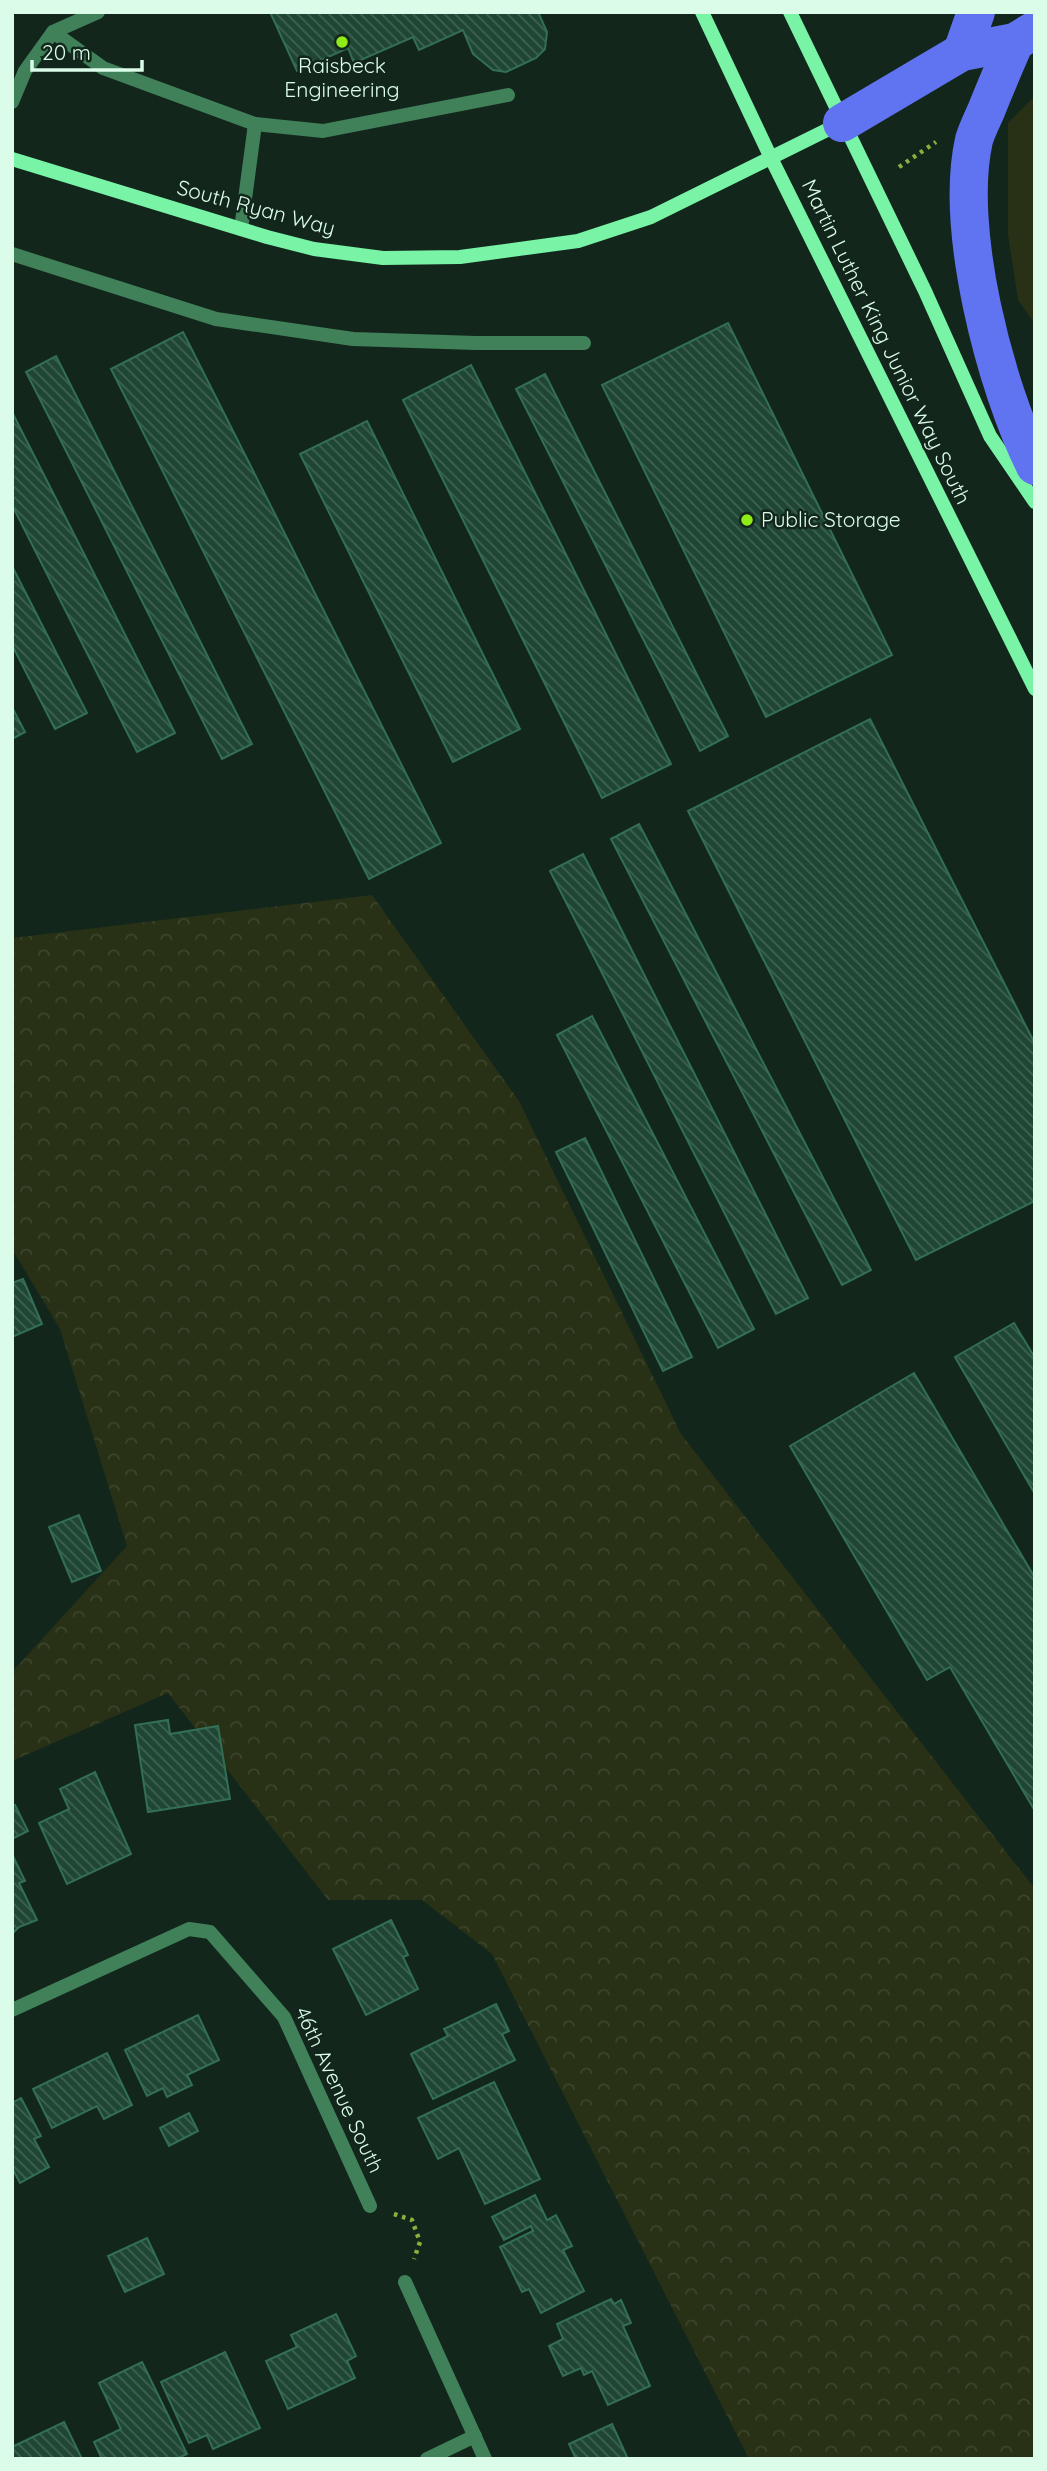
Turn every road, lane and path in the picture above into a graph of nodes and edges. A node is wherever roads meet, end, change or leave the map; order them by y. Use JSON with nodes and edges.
{"nodes":[{"id":1,"x":98,"y":12,"type":"edge"},
{"id":2,"x":702,"y":12,"type":"edge"},
{"id":3,"x":790,"y":12,"type":"edge"},
{"id":4,"x":975,"y":12,"type":"edge"},
{"id":5,"x":53,"y":32,"type":"junction"},
{"id":6,"x":1025,"y":36,"type":"edge"},
{"id":7,"x":962,"y":52,"type":"junction"},
{"id":8,"x":508,"y":95,"type":"dead end"},
{"id":9,"x":12,"y":102,"type":"edge"},
{"id":10,"x":842,"y":123,"type":"junction"},
{"id":11,"x":255,"y":124,"type":"junction"},
{"id":12,"x":936,"y":142,"type":"dead end"},
{"id":13,"x":771,"y":158,"type":"junction"},
{"id":14,"x":12,"y":159,"type":"edge"},
{"id":15,"x":899,"y":167,"type":"dead end"},
{"id":16,"x":241,"y":229,"type":"junction"},
{"id":17,"x":12,"y":254,"type":"edge"},
{"id":18,"x":584,"y":343,"type":"dead end"},
{"id":19,"x":1035,"y":466,"type":"edge"},
{"id":20,"x":1035,"y":502,"type":"edge"},
{"id":21,"x":1035,"y":689,"type":"edge"},
{"id":22,"x":12,"y":2010,"type":"edge"},
{"id":23,"x":370,"y":2206,"type":"joint"},
{"id":24,"x":404,"y":2283,"type":"joint"},
{"id":25,"x":475,"y":2436,"type":"junction"},
{"id":26,"x":427,"y":2459,"type":"edge"},
{"id":27,"x":485,"y":2459,"type":"edge"}],
"edges":[{"from":1,"to":5,"type":"street"},
{"from":2,"to":13,"type":"main road","name":"Martin Luther King Junior Way South"},
{"from":3,"to":10,"type":"main road"},
{"from":4,"to":7,"type":"highway"},
{"from":5,"to":9,"type":"street"},
{"from":5,"to":11,"type":"street"},
{"from":6,"to":7,"type":"highway"},
{"from":6,"to":19,"type":"highway"},
{"from":7,"to":10,"type":"highway"},
{"from":8,"to":11,"type":"street"},
{"from":10,"to":13,"type":"main road","name":"South Ryan Way"},
{"from":10,"to":20,"type":"main road"},
{"from":11,"to":16,"type":"street"},
{"from":12,"to":15,"type":"path"},
{"from":13,"to":16,"type":"main road","name":"South Ryan Way"},
{"from":13,"to":21,"type":"main road","name":"Martin Luther King Junior Way South"},
{"from":14,"to":16,"type":"main road","name":"South Ryan Way"},
{"from":17,"to":18,"type":"street"},
{"from":22,"to":23,"type":"street","name":"46th Avenue South"},
{"from":23,"to":24,"type":"path"},
{"from":24,"to":25,"type":"street"},
{"from":25,"to":26,"type":"street"},
{"from":25,"to":27,"type":"street"}]}
